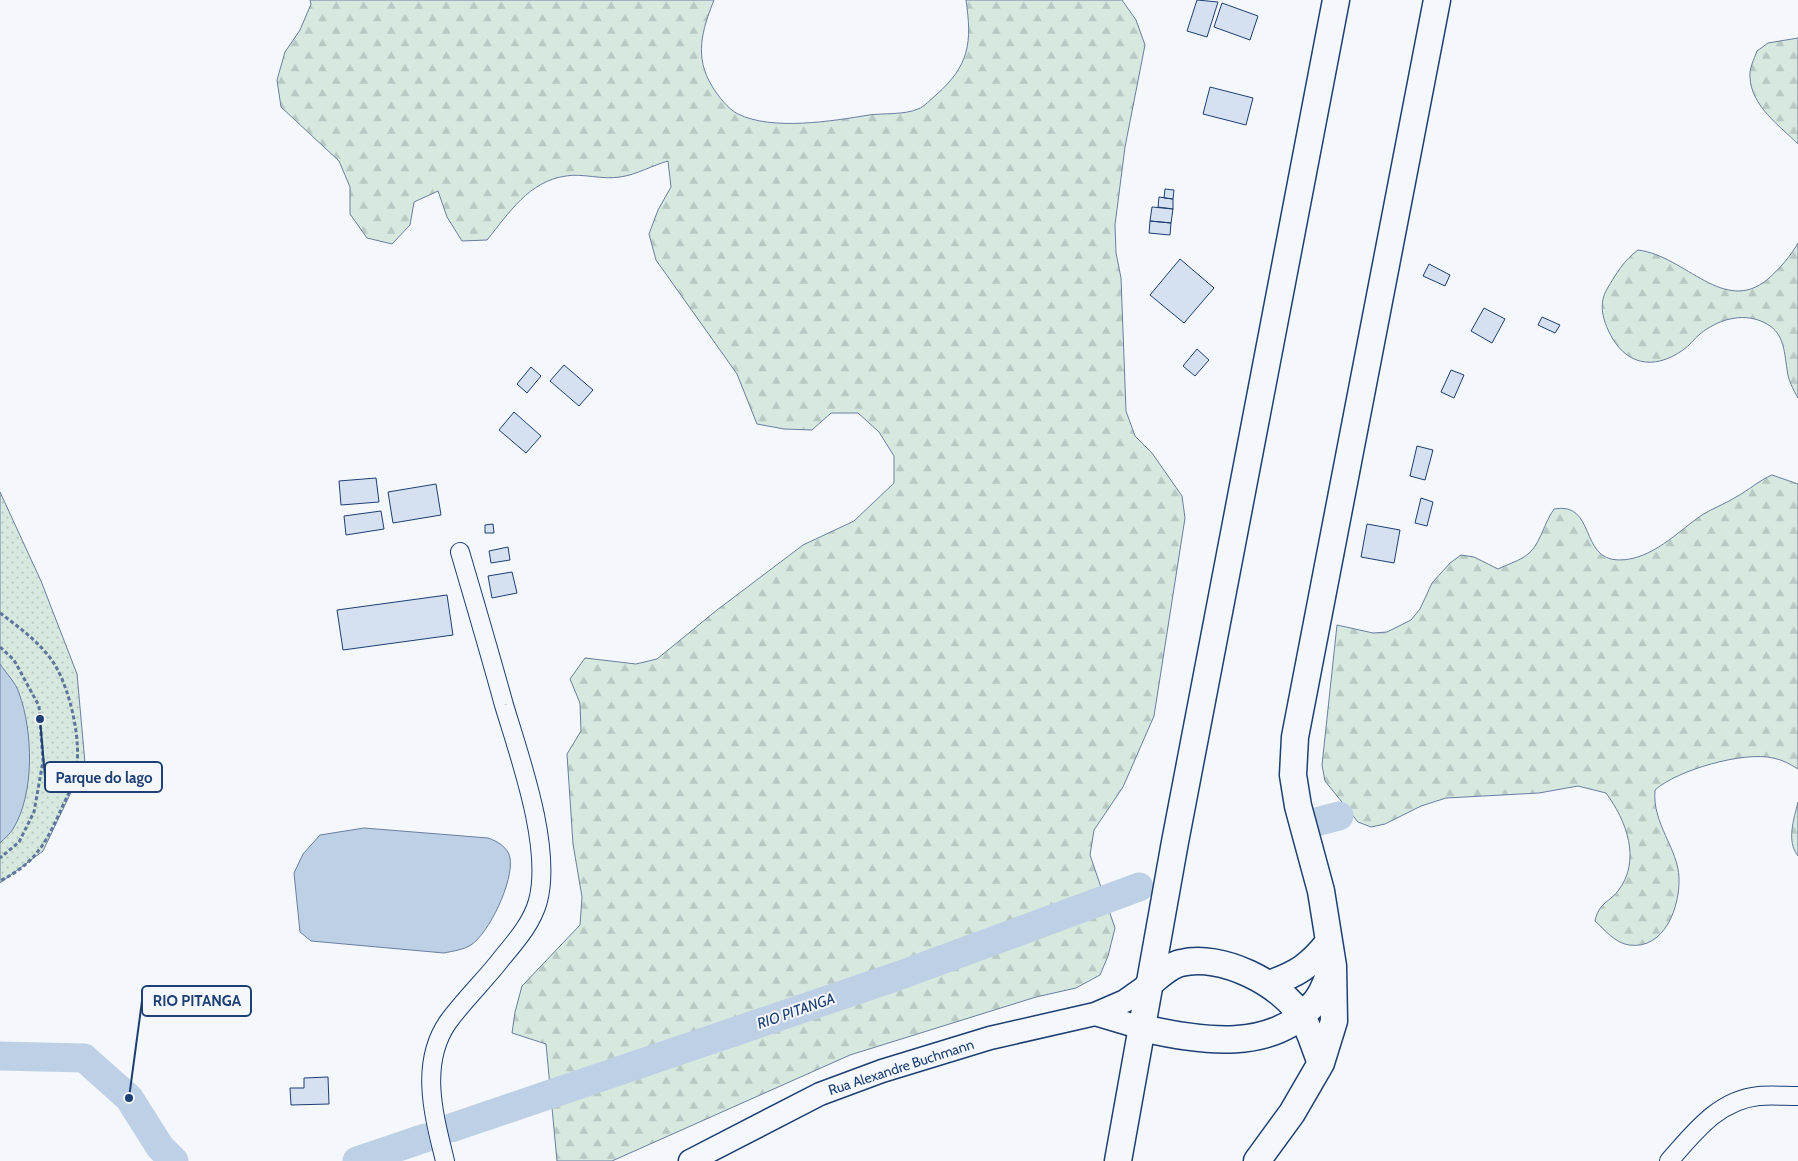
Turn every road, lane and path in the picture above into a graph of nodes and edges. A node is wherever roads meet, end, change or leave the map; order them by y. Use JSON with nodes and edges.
{"nodes":[{"id":1,"x":1336,"y":0,"type":"edge"},
{"id":2,"x":1436,"y":0,"type":"edge"},
{"id":3,"x":460,"y":552,"type":"dead end"},
{"id":4,"x":0,"y":613,"type":"edge"},
{"id":5,"x":0,"y":647,"type":"edge"},
{"id":6,"x":0,"y":858,"type":"edge"},
{"id":7,"x":0,"y":881,"type":"edge"},
{"id":8,"x":1331,"y":954,"type":"junction"},
{"id":9,"x":1149,"y":984,"type":"junction"},
{"id":10,"x":1269,"y":984,"type":"junction"},
{"id":11,"x":1095,"y":1014,"type":"junction"},
{"id":12,"x":1302,"y":1017,"type":"junction"},
{"id":13,"x":1142,"y":1028,"type":"junction"},
{"id":14,"x":1321,"y":1063,"type":"junction"},
{"id":15,"x":1798,"y":1096,"type":"edge"},
{"id":16,"x":445,"y":1161,"type":"edge"},
{"id":17,"x":690,"y":1161,"type":"edge"},
{"id":18,"x":1118,"y":1161,"type":"edge"},
{"id":19,"x":1257,"y":1161,"type":"edge"},
{"id":20,"x":1669,"y":1161,"type":"edge"}],
"edges":[{"from":1,"to":9,"type":"highway"},
{"from":2,"to":8,"type":"highway"},
{"from":3,"to":16,"type":"street"},
{"from":4,"to":7,"type":"path"},
{"from":5,"to":6,"type":"path"},
{"from":8,"to":10,"type":"highway"},
{"from":8,"to":12,"type":"highway"},
{"from":8,"to":14,"type":"highway"},
{"from":9,"to":10,"type":"highway"},
{"from":9,"to":11,"type":"main road","name":"Rua Alexandre Buchmann"},
{"from":9,"to":13,"type":"highway"},
{"from":10,"to":12,"type":"highway"},
{"from":11,"to":13,"type":"main road","name":"Rua Alexandre Buchmann"},
{"from":11,"to":17,"type":"main road","name":"Rua Alexandre Buchmann"},
{"from":12,"to":13,"type":"highway"},
{"from":12,"to":14,"type":"highway"},
{"from":13,"to":18,"type":"highway"},
{"from":14,"to":19,"type":"highway"},
{"from":15,"to":20,"type":"street"}]}
